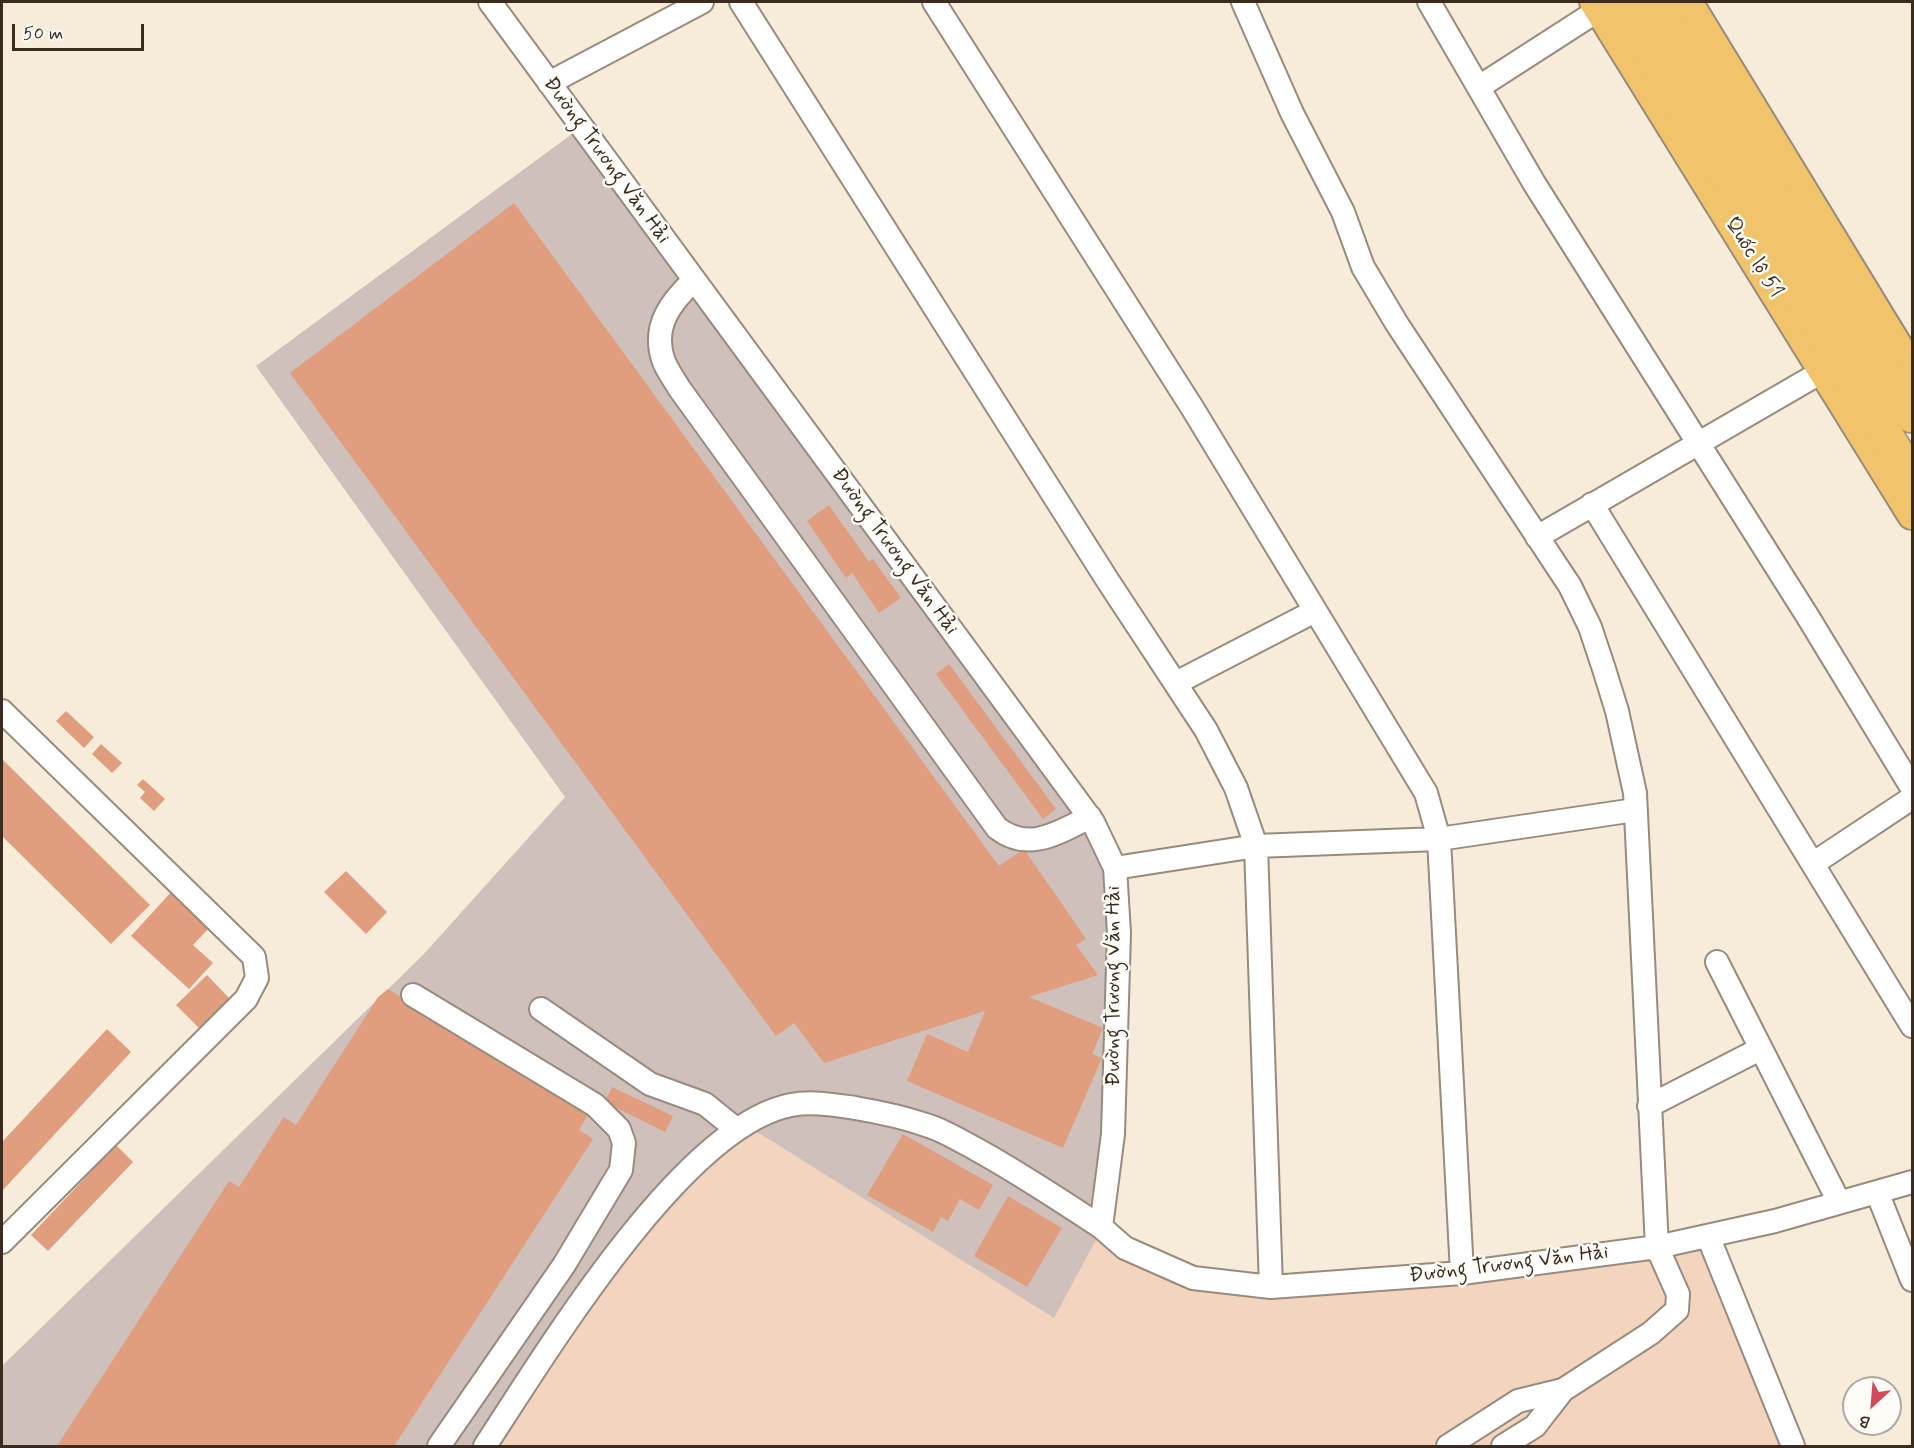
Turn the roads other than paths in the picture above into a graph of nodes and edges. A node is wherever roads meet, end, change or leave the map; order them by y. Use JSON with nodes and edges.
{"nodes":[{"id":1,"x":490,"y":2,"type":"edge"},
{"id":2,"x":702,"y":2,"type":"edge"},
{"id":3,"x":741,"y":2,"type":"edge"},
{"id":4,"x":934,"y":2,"type":"edge"},
{"id":5,"x":1244,"y":2,"type":"edge"},
{"id":6,"x":1429,"y":2,"type":"edge"},
{"id":7,"x":1654,"y":2,"type":"edge"},
{"id":8,"x":1688,"y":2,"type":"edge"},
{"id":9,"x":1606,"y":4,"type":"edge"},
{"id":10,"x":549,"y":83,"type":"junction"},
{"id":11,"x":1479,"y":87,"type":"junction"},
{"id":12,"x":694,"y":280,"type":"junction"},
{"id":13,"x":1831,"y":365,"type":"junction"},
{"id":14,"x":1912,"y":369,"type":"edge"},
{"id":15,"x":1912,"y":416,"type":"edge"},
{"id":16,"x":1697,"y":442,"type":"junction"},
{"id":17,"x":1912,"y":477,"type":"edge"},
{"id":18,"x":1592,"y":504,"type":"junction"},
{"id":19,"x":1912,"y":515,"type":"edge"},
{"id":20,"x":1538,"y":537,"type":"junction"},
{"id":21,"x":1315,"y":611,"type":"junction"},
{"id":22,"x":1176,"y":683,"type":"junction"},
{"id":23,"x":2,"y":711,"type":"edge"},
{"id":24,"x":1912,"y":788,"type":"edge"},
{"id":25,"x":1912,"y":798,"type":"edge"},
{"id":26,"x":1635,"y":810,"type":"junction"},
{"id":27,"x":1090,"y":817,"type":"junction"},
{"id":28,"x":1438,"y":838,"type":"junction"},
{"id":29,"x":1256,"y":846,"type":"junction"},
{"id":30,"x":1814,"y":863,"type":"junction"},
{"id":31,"x":1115,"y":868,"type":"junction"},
{"id":32,"x":1717,"y":962,"type":"dead end"},
{"id":33,"x":412,"y":995,"type":"dead end"},
{"id":34,"x":541,"y":1009,"type":"dead end"},
{"id":35,"x":1912,"y":1026,"type":"edge"},
{"id":36,"x":1760,"y":1049,"type":"junction"},
{"id":37,"x":1649,"y":1106,"type":"junction"},
{"id":38,"x":736,"y":1129,"type":"junction"},
{"id":39,"x":1912,"y":1182,"type":"edge"},
{"id":40,"x":1877,"y":1192,"type":"junction"},
{"id":41,"x":1839,"y":1202,"type":"junction"},
{"id":42,"x":1101,"y":1227,"type":"junction"},
{"id":43,"x":1708,"y":1236,"type":"junction"},
{"id":44,"x":2,"y":1242,"type":"edge"},
{"id":45,"x":1657,"y":1247,"type":"junction"},
{"id":46,"x":1462,"y":1273,"type":"junction"},
{"id":47,"x":1912,"y":1280,"type":"edge"},
{"id":48,"x":1271,"y":1287,"type":"junction"},
{"id":49,"x":1563,"y":1390,"type":"junction"},
{"id":50,"x":440,"y":1446,"type":"edge"},
{"id":51,"x":485,"y":1446,"type":"edge"},
{"id":52,"x":1448,"y":1446,"type":"edge"},
{"id":53,"x":1503,"y":1446,"type":"edge"},
{"id":54,"x":1793,"y":1446,"type":"edge"}],
"edges":[{"from":1,"to":10,"type":"street","name":"Đường Trương Văn Hải"},
{"from":2,"to":10,"type":"street"},
{"from":3,"to":22,"type":"street"},
{"from":4,"to":21,"type":"street"},
{"from":5,"to":20,"type":"street"},
{"from":6,"to":11,"type":"street"},
{"from":7,"to":15,"type":"highway"},
{"from":8,"to":14,"type":"main road"},
{"from":9,"to":11,"type":"street"},
{"from":9,"to":13,"type":"highway","name":"Quốc lộ 51"},
{"from":10,"to":12,"type":"street","name":"Đường Trương Văn Hải"},
{"from":11,"to":16,"type":"street"},
{"from":12,"to":27,"type":"street","name":"Đường Trương Văn Hải"},
{"from":12,"to":27,"type":"street"},
{"from":13,"to":16,"type":"street"},
{"from":13,"to":17,"type":"highway","name":"Quốc lộ 51"},
{"from":13,"to":19,"type":"main road","name":"Quốc lộ 51"},
{"from":16,"to":18,"type":"street"},
{"from":16,"to":24,"type":"street"},
{"from":18,"to":20,"type":"street"},
{"from":18,"to":30,"type":"street"},
{"from":20,"to":26,"type":"street"},
{"from":21,"to":22,"type":"street"},
{"from":21,"to":28,"type":"street"},
{"from":22,"to":29,"type":"street"},
{"from":23,"to":44,"type":"street"},
{"from":25,"to":30,"type":"street"},
{"from":26,"to":28,"type":"street"},
{"from":26,"to":37,"type":"street"},
{"from":27,"to":31,"type":"street","name":"Đường Trương Văn Hải"},
{"from":28,"to":29,"type":"street"},
{"from":28,"to":46,"type":"street"},
{"from":29,"to":31,"type":"street"},
{"from":29,"to":48,"type":"street"},
{"from":30,"to":35,"type":"street"},
{"from":31,"to":42,"type":"street","name":"Đường Trương Văn Hải"},
{"from":32,"to":36,"type":"street"},
{"from":33,"to":50,"type":"street"},
{"from":34,"to":38,"type":"street"},
{"from":36,"to":37,"type":"street"},
{"from":36,"to":41,"type":"street"},
{"from":37,"to":45,"type":"street"},
{"from":38,"to":42,"type":"street"},
{"from":38,"to":51,"type":"street"},
{"from":39,"to":40,"type":"street","name":"Đường Trương Văn Hải"},
{"from":40,"to":41,"type":"street","name":"Đường Trương Văn Hải"},
{"from":40,"to":47,"type":"street"},
{"from":41,"to":43,"type":"street","name":"Đường Trương Văn Hải"},
{"from":42,"to":48,"type":"street","name":"Đường Trương Văn Hải"},
{"from":43,"to":45,"type":"street","name":"Đường Trương Văn Hải"},
{"from":43,"to":54,"type":"street"},
{"from":45,"to":46,"type":"street","name":"Đường Trương Văn Hải"},
{"from":45,"to":49,"type":"street"},
{"from":46,"to":48,"type":"street","name":"Đường Trương Văn Hải"},
{"from":49,"to":52,"type":"street"},
{"from":49,"to":53,"type":"street"}]}
